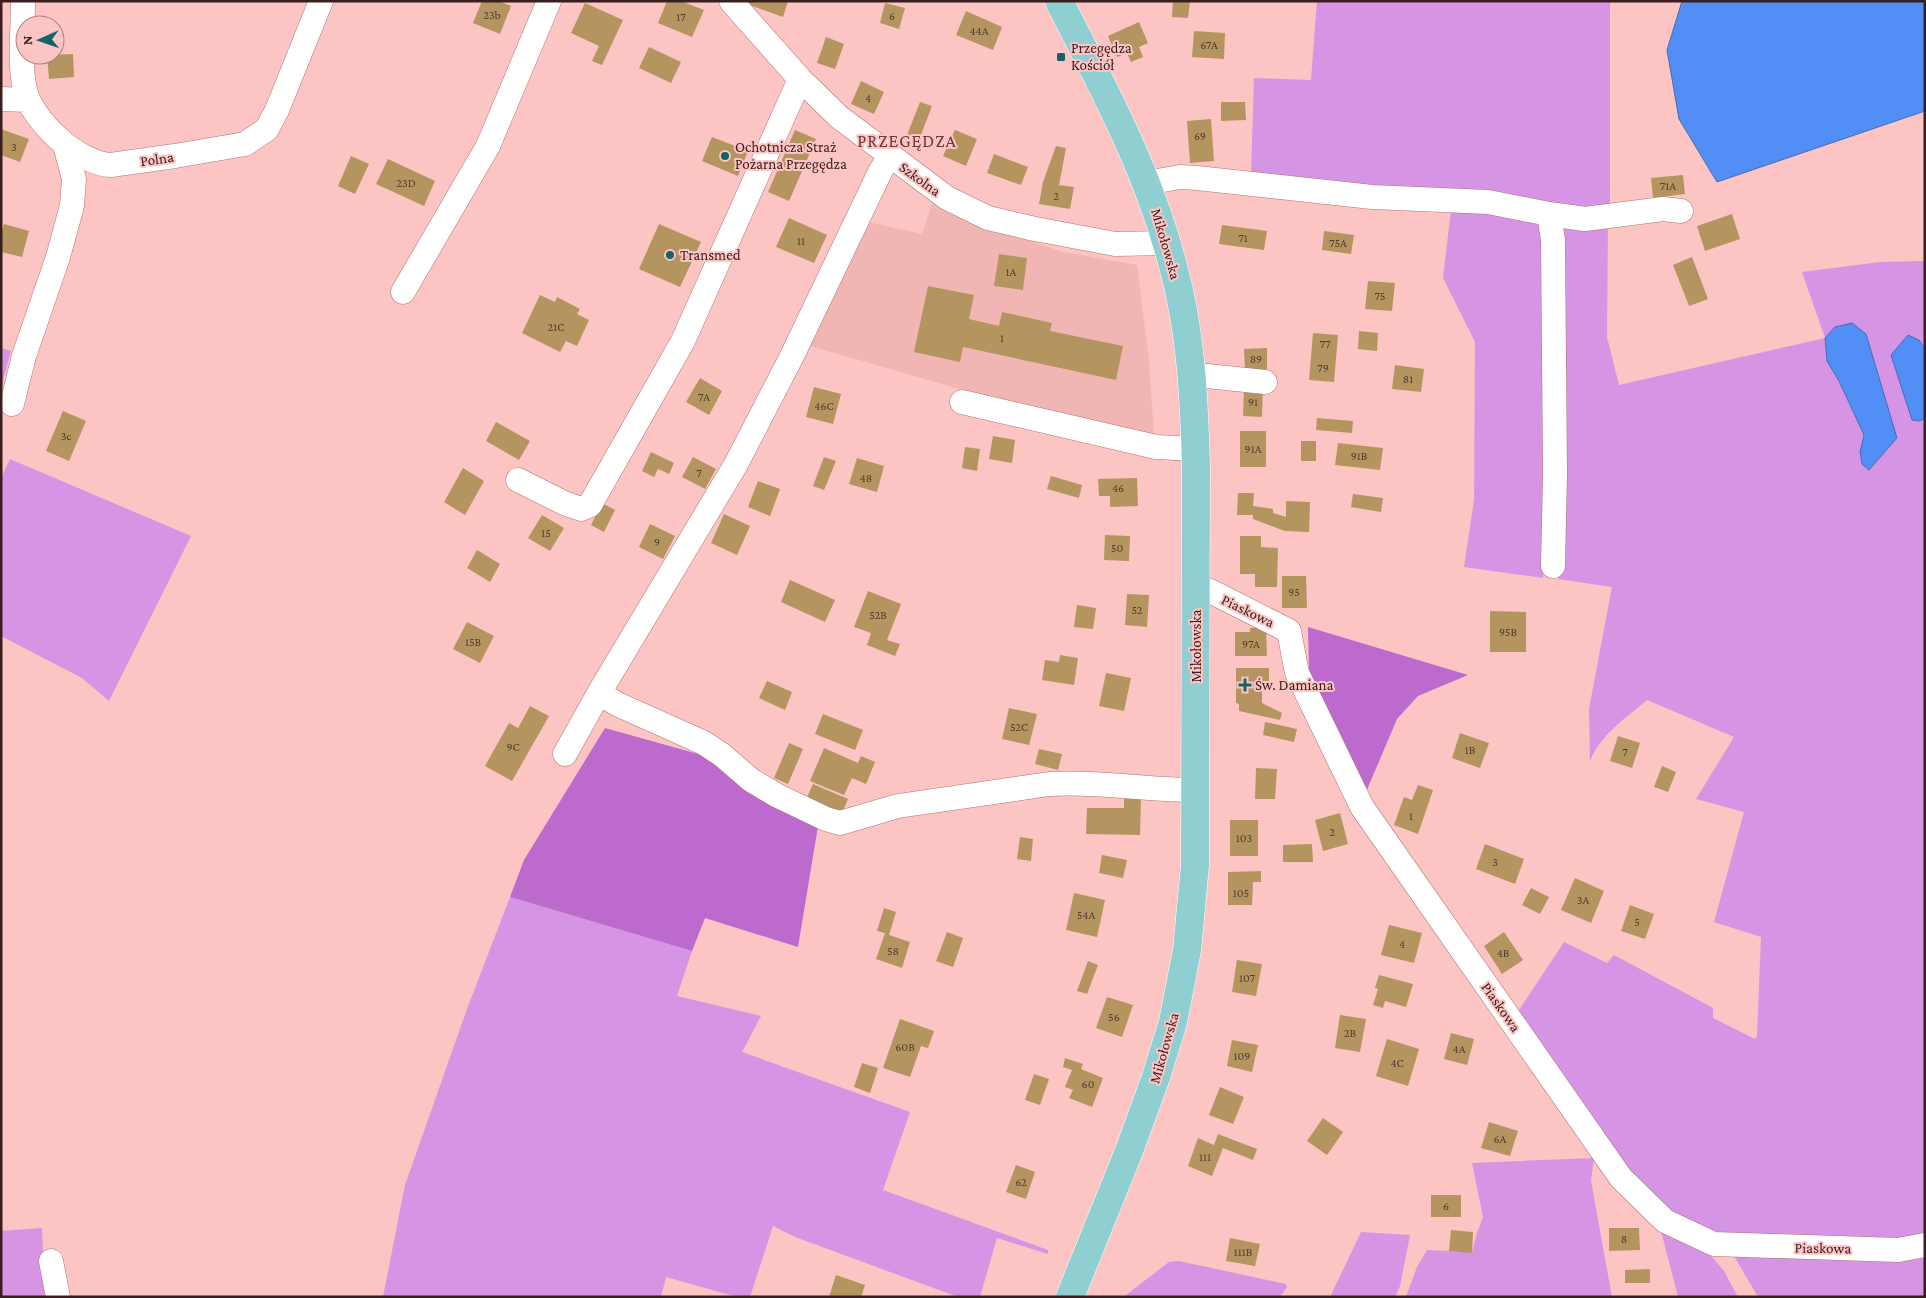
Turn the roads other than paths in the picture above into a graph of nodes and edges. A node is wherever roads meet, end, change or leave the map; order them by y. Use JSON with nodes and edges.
{"nodes":[{"id":1,"x":23,"y":1,"type":"edge"},
{"id":2,"x":321,"y":1,"type":"edge"},
{"id":3,"x":549,"y":1,"type":"edge"},
{"id":4,"x":731,"y":1,"type":"edge"},
{"id":5,"x":1059,"y":1,"type":"edge"},
{"id":6,"x":800,"y":79,"type":"junction"},
{"id":7,"x":1,"y":99,"type":"edge"},
{"id":8,"x":28,"y":100,"type":"junction"},
{"id":9,"x":65,"y":145,"type":"junction"},
{"id":10,"x":890,"y":157,"type":"junction"},
{"id":11,"x":107,"y":164,"type":"junction"},
{"id":12,"x":1146,"y":183,"type":"junction"},
{"id":13,"x":74,"y":196,"type":"junction"},
{"id":14,"x":1681,"y":211,"type":"dead end"},
{"id":15,"x":1549,"y":214,"type":"junction"},
{"id":16,"x":1167,"y":243,"type":"junction"},
{"id":17,"x":403,"y":292,"type":"dead end"},
{"id":18,"x":1192,"y":378,"type":"junction"},
{"id":19,"x":1265,"y":382,"type":"dead end"},
{"id":20,"x":962,"y":402,"type":"dead end"},
{"id":21,"x":12,"y":404,"type":"dead end"},
{"id":22,"x":1196,"y":449,"type":"junction"},
{"id":23,"x":518,"y":480,"type":"dead end"},
{"id":24,"x":1553,"y":566,"type":"dead end"},
{"id":25,"x":1196,"y":591,"type":"junction"},
{"id":26,"x":599,"y":693,"type":"junction"},
{"id":27,"x":565,"y":754,"type":"dead end"},
{"id":28,"x":1196,"y":790,"type":"junction"},
{"id":29,"x":1925,"y":1245,"type":"edge"},
{"id":30,"x":51,"y":1261,"type":"dead end"},
{"id":31,"x":58,"y":1297,"type":"edge"},
{"id":32,"x":1070,"y":1297,"type":"edge"}],
"edges":[{"from":1,"to":8,"type":"street","name":"Polna"},
{"from":2,"to":11,"type":"street","name":"Polna"},
{"from":3,"to":17,"type":"street"},
{"from":4,"to":6,"type":"street","name":"Szkolna"},
{"from":5,"to":12,"type":"main road","name":"Mikołowska"},
{"from":6,"to":10,"type":"street","name":"Szkolna"},
{"from":6,"to":23,"type":"street"},
{"from":7,"to":8,"type":"street"},
{"from":8,"to":9,"type":"street","name":"Polna"},
{"from":9,"to":11,"type":"street","name":"Polna"},
{"from":9,"to":13,"type":"street"},
{"from":10,"to":16,"type":"street","name":"Szkolna"},
{"from":10,"to":26,"type":"street"},
{"from":11,"to":13,"type":"street"},
{"from":12,"to":15,"type":"street"},
{"from":12,"to":16,"type":"main road","name":"Mikołowska"},
{"from":13,"to":21,"type":"street"},
{"from":14,"to":15,"type":"street"},
{"from":15,"to":24,"type":"street"},
{"from":16,"to":18,"type":"main road","name":"Mikołowska"},
{"from":18,"to":19,"type":"street"},
{"from":18,"to":22,"type":"main road","name":"Mikołowska"},
{"from":20,"to":22,"type":"street"},
{"from":22,"to":25,"type":"main road","name":"Mikołowska"},
{"from":25,"to":28,"type":"main road","name":"Mikołowska"},
{"from":25,"to":29,"type":"street","name":"Piaskowa"},
{"from":26,"to":27,"type":"street"},
{"from":26,"to":28,"type":"street"},
{"from":28,"to":32,"type":"main road","name":"Mikołowska"},
{"from":30,"to":31,"type":"street"}]}
